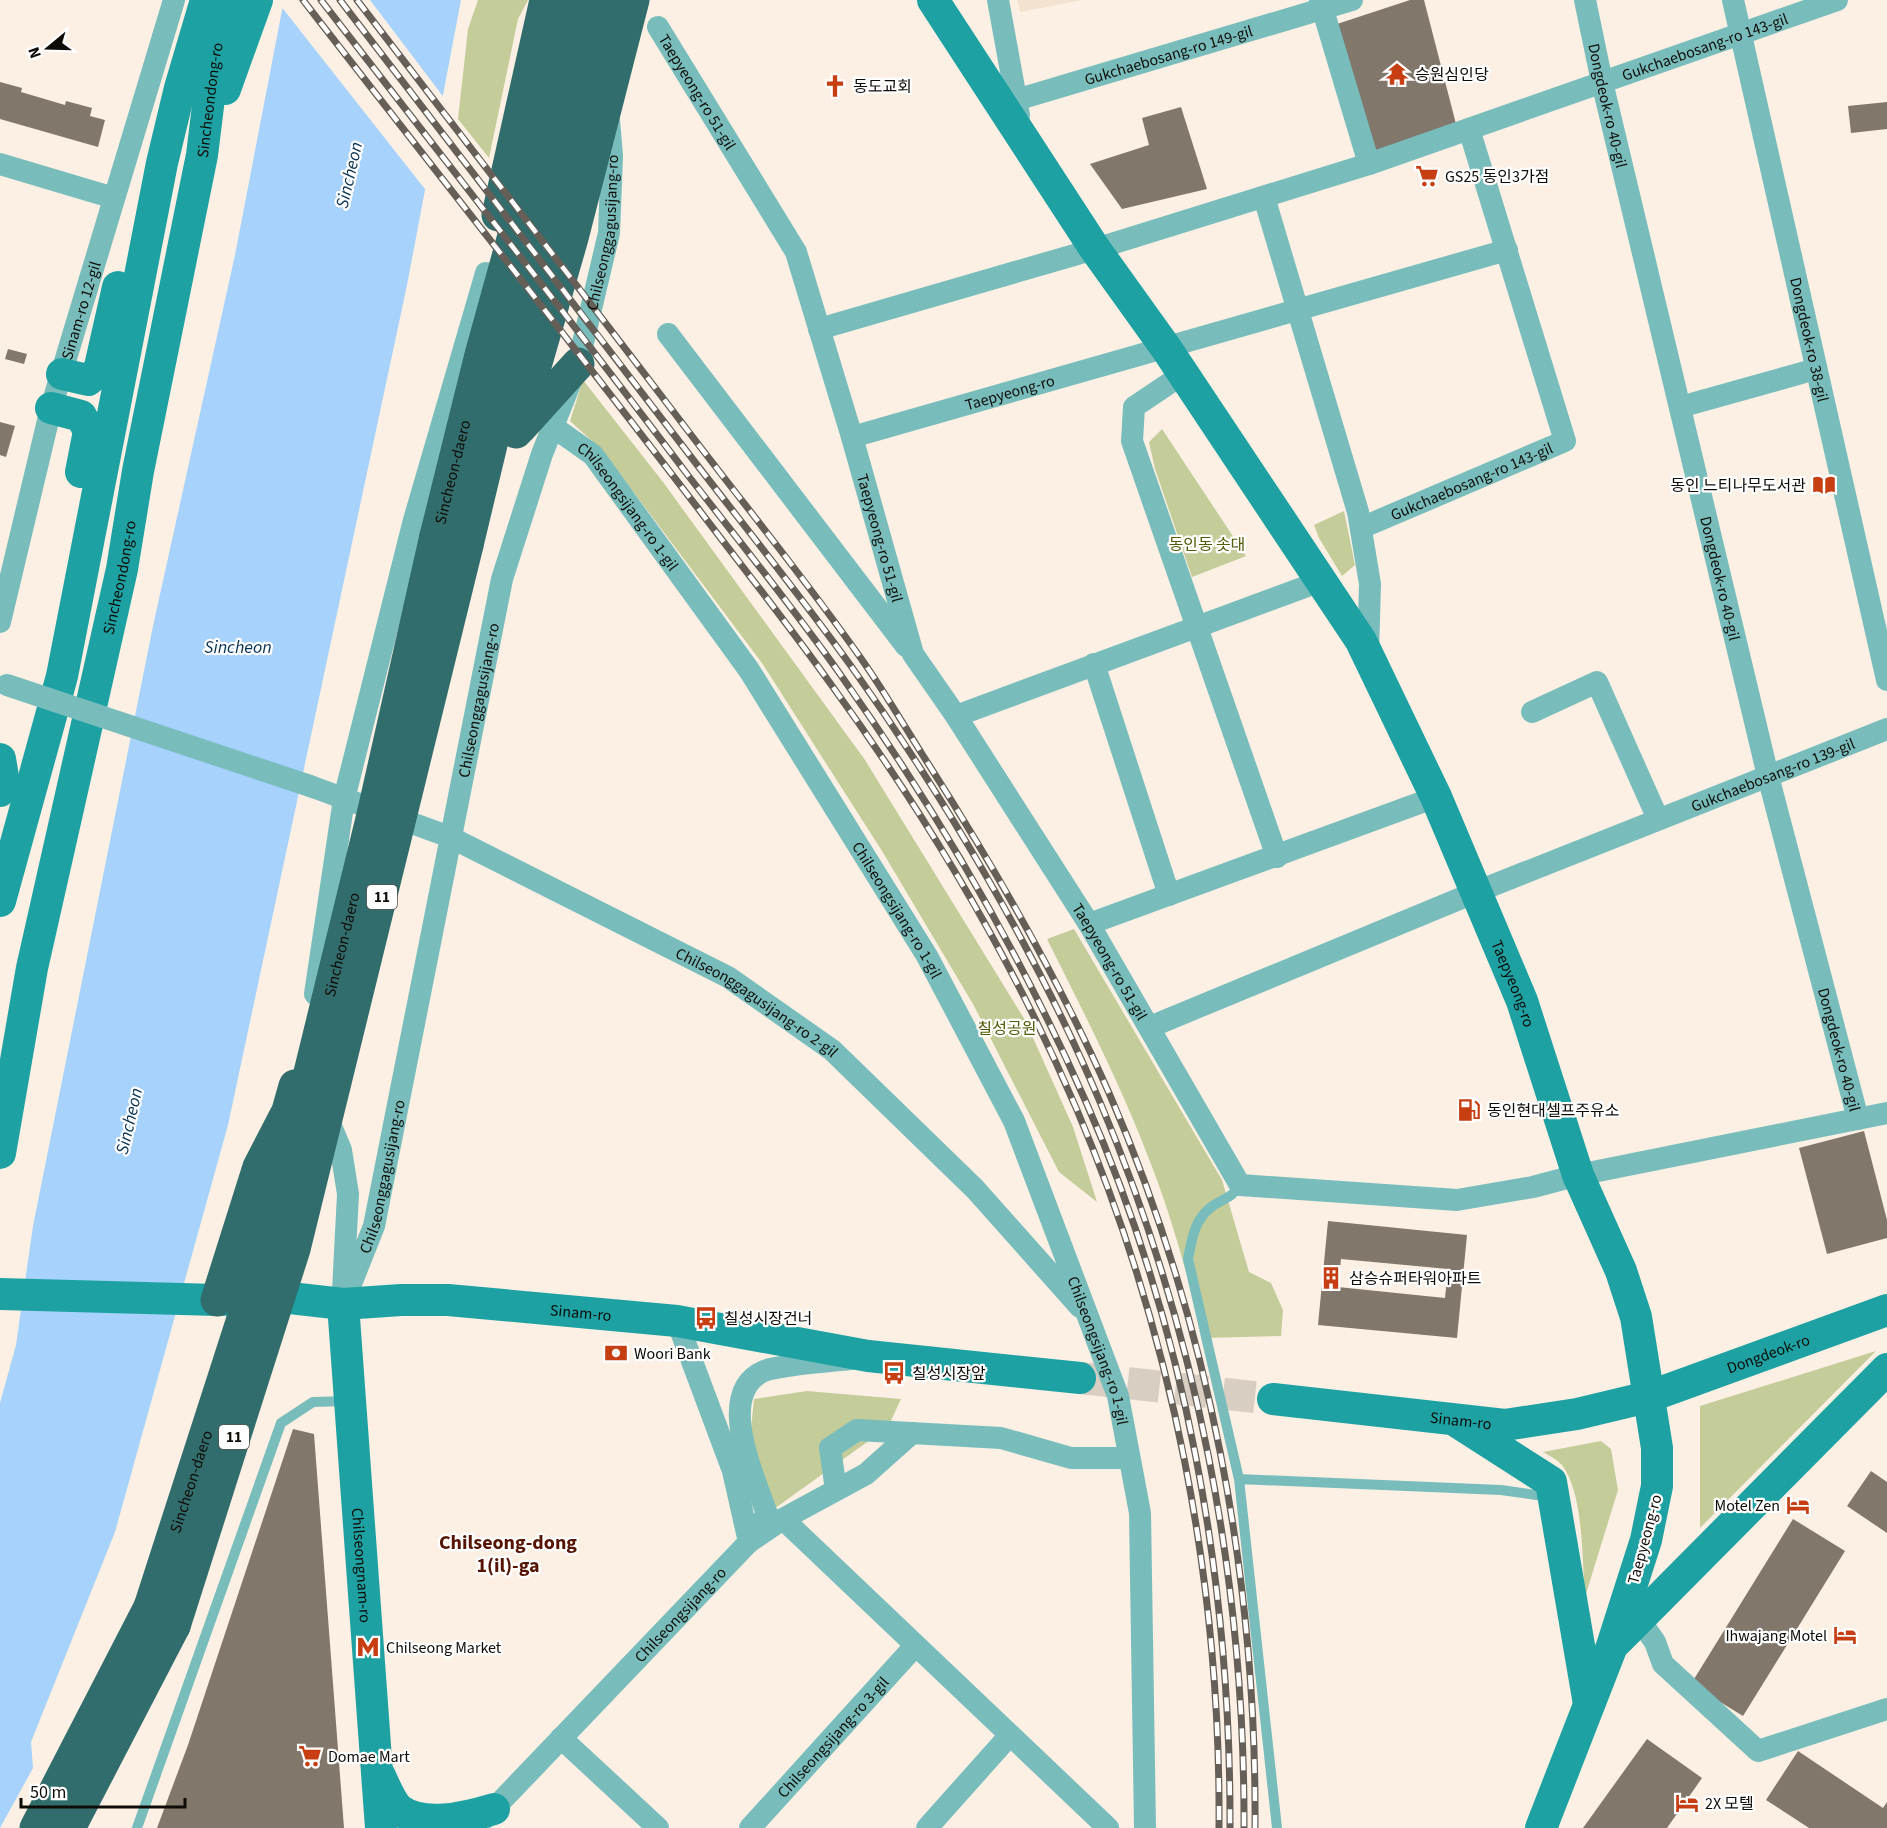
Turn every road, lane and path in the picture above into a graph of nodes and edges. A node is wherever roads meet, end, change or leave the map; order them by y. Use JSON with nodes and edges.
{"nodes":[{"id":1,"x":174,"y":0,"type":"edge"},
{"id":2,"x":206,"y":0,"type":"edge"},
{"id":3,"x":227,"y":0,"type":"edge"},
{"id":4,"x":257,"y":0,"type":"edge"},
{"id":5,"x":546,"y":0,"type":"edge"},
{"id":6,"x":579,"y":0,"type":"edge"},
{"id":7,"x":610,"y":0,"type":"edge"},
{"id":8,"x":633,"y":0,"type":"edge"},
{"id":9,"x":933,"y":0,"type":"edge"},
{"id":10,"x":998,"y":0,"type":"edge"},
{"id":11,"x":1352,"y":0,"type":"edge"},
{"id":12,"x":1585,"y":0,"type":"edge"},
{"id":13,"x":1732,"y":0,"type":"edge"},
{"id":14,"x":1837,"y":0,"type":"edge"},
{"id":15,"x":1321,"y":4,"type":"edge"},
{"id":16,"x":658,"y":27,"type":"dead end"},
{"id":17,"x":1740,"y":34,"type":"junction"},
{"id":18,"x":1602,"y":82,"type":"junction"},
{"id":19,"x":607,"y":100,"type":"junction"},
{"id":20,"x":1016,"y":100,"type":"junction"},
{"id":21,"x":1470,"y":129,"type":"junction"},
{"id":22,"x":1023,"y":134,"type":"junction"},
{"id":23,"x":201,"y":162,"type":"junction"},
{"id":24,"x":162,"y":163,"type":"junction"},
{"id":25,"x":0,"y":164,"type":"edge"},
{"id":26,"x":1369,"y":164,"type":"junction"},
{"id":27,"x":1264,"y":197,"type":"junction"},
{"id":28,"x":114,"y":198,"type":"junction"},
{"id":29,"x":1095,"y":249,"type":"junction"},
{"id":30,"x":1507,"y":250,"type":"junction"},
{"id":31,"x":486,"y":273,"type":"junction"},
{"id":32,"x":1298,"y":310,"type":"junction"},
{"id":33,"x":819,"y":329,"type":"junction"},
{"id":34,"x":668,"y":334,"type":"dead end"},
{"id":35,"x":1166,"y":348,"type":"junction"},
{"id":36,"x":578,"y":364,"type":"junction"},
{"id":37,"x":1816,"y":369,"type":"junction"},
{"id":38,"x":62,"y":374,"type":"junction"},
{"id":39,"x":1182,"y":374,"type":"junction"},
{"id":40,"x":1680,"y":407,"type":"junction"},
{"id":41,"x":51,"y":408,"type":"junction"},
{"id":42,"x":552,"y":426,"type":"junction"},
{"id":43,"x":517,"y":431,"type":"junction"},
{"id":44,"x":852,"y":438,"type":"junction"},
{"id":45,"x":456,"y":455,"type":"junction"},
{"id":46,"x":480,"y":490,"type":"junction"},
{"id":47,"x":1361,"y":528,"type":"junction"},
{"id":48,"x":1321,"y":581,"type":"junction"},
{"id":49,"x":0,"y":622,"type":"edge"},
{"id":50,"x":1195,"y":627,"type":"junction"},
{"id":51,"x":913,"y":654,"type":"junction"},
{"id":52,"x":1368,"y":656,"type":"junction"},
{"id":53,"x":1094,"y":664,"type":"junction"},
{"id":54,"x":62,"y":676,"type":"junction"},
{"id":55,"x":1887,"y":680,"type":"edge"},
{"id":56,"x":4,"y":685,"type":"edge"},
{"id":57,"x":1532,"y":712,"type":"dead end"},
{"id":58,"x":956,"y":716,"type":"junction"},
{"id":59,"x":1887,"y":729,"type":"edge"},
{"id":60,"x":0,"y":759,"type":"edge"},
{"id":61,"x":1768,"y":776,"type":"junction"},
{"id":62,"x":0,"y":791,"type":"edge"},
{"id":63,"x":1436,"y":797,"type":"junction"},
{"id":64,"x":344,"y":799,"type":"junction"},
{"id":65,"x":1658,"y":819,"type":"junction"},
{"id":66,"x":450,"y":837,"type":"junction"},
{"id":67,"x":1277,"y":856,"type":"junction"},
{"id":68,"x":1476,"y":892,"type":"junction"},
{"id":69,"x":1169,"y":895,"type":"junction"},
{"id":70,"x":0,"y":901,"type":"edge"},
{"id":71,"x":1089,"y":924,"type":"junction"},
{"id":72,"x":1150,"y":1027,"type":"junction"},
{"id":73,"x":308,"y":1044,"type":"junction"},
{"id":74,"x":1887,"y":1113,"type":"edge"},
{"id":75,"x":1858,"y":1119,"type":"junction"},
{"id":76,"x":0,"y":1153,"type":"edge"},
{"id":77,"x":1578,"y":1175,"type":"junction"},
{"id":78,"x":1240,"y":1185,"type":"junction"},
{"id":79,"x":0,"y":1294,"type":"edge"},
{"id":80,"x":217,"y":1300,"type":"junction"},
{"id":81,"x":343,"y":1304,"type":"junction"},
{"id":82,"x":1887,"y":1310,"type":"edge"},
{"id":83,"x":1089,"y":1317,"type":"junction"},
{"id":84,"x":677,"y":1321,"type":"junction"},
{"id":85,"x":868,"y":1356,"type":"junction"},
{"id":86,"x":1887,"y":1369,"type":"edge"},
{"id":87,"x":1080,"y":1378,"type":"tunnel mouth"},
{"id":88,"x":1648,"y":1397,"type":"junction"},
{"id":89,"x":1273,"y":1399,"type":"tunnel mouth"},
{"id":90,"x":351,"y":1401,"type":"junction"},
{"id":91,"x":1453,"y":1419,"type":"junction"},
{"id":92,"x":912,"y":1433,"type":"junction"},
{"id":93,"x":1129,"y":1458,"type":"junction"},
{"id":94,"x":1239,"y":1479,"type":"junction"},
{"id":95,"x":836,"y":1490,"type":"junction"},
{"id":96,"x":1553,"y":1498,"type":"junction"},
{"id":97,"x":783,"y":1519,"type":"junction"},
{"id":98,"x":749,"y":1542,"type":"junction"},
{"id":99,"x":1639,"y":1618,"type":"junction"},
{"id":100,"x":915,"y":1646,"type":"junction"},
{"id":101,"x":1612,"y":1646,"type":"junction"},
{"id":102,"x":1589,"y":1705,"type":"junction"},
{"id":103,"x":1887,"y":1709,"type":"edge"},
{"id":104,"x":1010,"y":1735,"type":"junction"},
{"id":105,"x":561,"y":1738,"type":"junction"},
{"id":106,"x":377,"y":1772,"type":"junction"},
{"id":107,"x":485,"y":1819,"type":"edge"},
{"id":108,"x":36,"y":1828,"type":"edge"},
{"id":109,"x":69,"y":1828,"type":"edge"},
{"id":110,"x":137,"y":1828,"type":"edge"},
{"id":111,"x":381,"y":1828,"type":"edge"},
{"id":112,"x":658,"y":1828,"type":"edge"},
{"id":113,"x":750,"y":1828,"type":"edge"},
{"id":114,"x":927,"y":1828,"type":"edge"},
{"id":115,"x":1108,"y":1828,"type":"edge"},
{"id":116,"x":1145,"y":1828,"type":"edge"},
{"id":117,"x":1277,"y":1828,"type":"edge"},
{"id":118,"x":1541,"y":1828,"type":"edge"}],
"edges":[{"from":1,"to":28,"type":"street","name":"Sinam-ro 12-gil"},
{"from":2,"to":24,"type":"main road","name":"Sincheondong-ro"},
{"from":3,"to":23,"type":"main road","name":"Sincheondong-ro"},
{"from":4,"to":23,"type":"main road"},
{"from":5,"to":31,"type":"highway"},
{"from":6,"to":45,"type":"highway","name":"Sincheon-daero"},
{"from":7,"to":46,"type":"highway","name":"Sincheon-daero"},
{"from":8,"to":19,"type":"highway"},
{"from":9,"to":22,"type":"main road","name":"Taepyeong-ro"},
{"from":10,"to":20,"type":"street"},
{"from":11,"to":15,"type":"street"},
{"from":12,"to":18,"type":"street","name":"Dongdeok-ro 40-gil"},
{"from":13,"to":17,"type":"street","name":"Dongdeok-ro 38-gil"},
{"from":14,"to":17,"type":"street","name":"Gukchaebosang-ro 143-gil"},
{"from":15,"to":20,"type":"street","name":"Gukchaebosang-ro 149-gil"},
{"from":15,"to":26,"type":"street"},
{"from":16,"to":33,"type":"street","name":"Taepyeong-ro 51-gil"},
{"from":17,"to":18,"type":"street","name":"Gukchaebosang-ro 143-gil"},
{"from":17,"to":37,"type":"street","name":"Dongdeok-ro 38-gil"},
{"from":18,"to":21,"type":"street","name":"Gukchaebosang-ro 143-gil"},
{"from":18,"to":40,"type":"street","name":"Dongdeok-ro 40-gil"},
{"from":19,"to":36,"type":"street","name":"Chilseonggagusijang-ro"},
{"from":19,"to":43,"type":"highway"},
{"from":20,"to":22,"type":"street"},
{"from":21,"to":26,"type":"street","name":"Gukchaebosang-ro 143-gil"},
{"from":21,"to":30,"type":"street","name":"Gukchaebosang-ro 143-gil"},
{"from":22,"to":29,"type":"main road","name":"Taepyeong-ro"},
{"from":23,"to":24,"type":"main road"},
{"from":23,"to":76,"type":"main road","name":"Sincheondong-ro"},
{"from":24,"to":38,"type":"main road"},
{"from":24,"to":54,"type":"main road","name":"Sincheondong-ro"},
{"from":25,"to":28,"type":"street"},
{"from":26,"to":27,"type":"street","name":"Gukchaebosang-ro 143-gil"},
{"from":27,"to":29,"type":"street","name":"Gukchaebosang-ro 143-gil"},
{"from":27,"to":32,"type":"street"},
{"from":28,"to":38,"type":"street","name":"Sinam-ro 12-gil"},
{"from":29,"to":33,"type":"street"},
{"from":29,"to":35,"type":"main road","name":"Taepyeong-ro"},
{"from":30,"to":32,"type":"street"},
{"from":30,"to":47,"type":"street","name":"Gukchaebosang-ro 143-gil"},
{"from":31,"to":45,"type":"highway"},
{"from":31,"to":64,"type":"street"},
{"from":32,"to":35,"type":"street"},
{"from":32,"to":47,"type":"street"},
{"from":33,"to":44,"type":"street","name":"Taepyeong-ro 51-gil"},
{"from":34,"to":51,"type":"street"},
{"from":35,"to":39,"type":"main road","name":"Taepyeong-ro"},
{"from":35,"to":44,"type":"street","name":"Taepyeong-ro"},
{"from":36,"to":42,"type":"street","name":"Chilseonggagusijang-ro"},
{"from":36,"to":43,"type":"highway"},
{"from":37,"to":40,"type":"street"},
{"from":37,"to":55,"type":"street","name":"Dongdeok-ro 38-gil"},
{"from":38,"to":41,"type":"street","name":"Sinam-ro 12-gil"},
{"from":39,"to":48,"type":"main road","name":"Taepyeong-ro"},
{"from":39,"to":50,"type":"street"},
{"from":40,"to":61,"type":"street","name":"Dongdeok-ro 40-gil"},
{"from":41,"to":49,"type":"street","name":"Sinam-ro 12-gil"},
{"from":41,"to":54,"type":"main road"},
{"from":42,"to":66,"type":"street","name":"Chilseonggagusijang-ro"},
{"from":42,"to":83,"type":"street","name":"Chilseongsijang-ro 1-gil"},
{"from":43,"to":46,"type":"highway"},
{"from":44,"to":51,"type":"street","name":"Taepyeong-ro 51-gil"},
{"from":45,"to":108,"type":"highway","name":"Sincheon-daero","number":"11","bridge":true},
{"from":46,"to":109,"type":"highway","name":"Sincheon-daero","number":"11","bridge":true},
{"from":47,"to":52,"type":"street"},
{"from":48,"to":50,"type":"street"},
{"from":48,"to":52,"type":"main road","name":"Taepyeong-ro"},
{"from":50,"to":53,"type":"street"},
{"from":50,"to":67,"type":"street"},
{"from":51,"to":58,"type":"street","name":"Taepyeong-ro 51-gil"},
{"from":52,"to":63,"type":"main road","name":"Taepyeong-ro"},
{"from":53,"to":58,"type":"street"},
{"from":53,"to":69,"type":"street"},
{"from":54,"to":70,"type":"main road","name":"Sincheondong-ro"},
{"from":56,"to":64,"type":"street","name":"Chilseonggagusijang-ro 2-gil","bridge":true},
{"from":57,"to":65,"type":"street"},
{"from":58,"to":71,"type":"street","name":"Taepyeong-ro 51-gil"},
{"from":59,"to":61,"type":"street","name":"Gukchaebosang-ro 139-gil"},
{"from":60,"to":62,"type":"main road"},
{"from":61,"to":65,"type":"street","name":"Gukchaebosang-ro 139-gil"},
{"from":61,"to":75,"type":"street","name":"Dongdeok-ro 40-gil"},
{"from":63,"to":67,"type":"street"},
{"from":63,"to":68,"type":"main road","name":"Taepyeong-ro"},
{"from":64,"to":66,"type":"street","name":"Chilseonggagusijang-ro 2-gil"},
{"from":64,"to":73,"type":"street"},
{"from":65,"to":68,"type":"street","name":"Gukchaebosang-ro 139-gil"},
{"from":66,"to":81,"type":"street","name":"Chilseonggagusijang-ro"},
{"from":66,"to":83,"type":"street","name":"Chilseonggagusijang-ro 2-gil"},
{"from":67,"to":69,"type":"street"},
{"from":68,"to":72,"type":"street","name":"Taepyeong-ro 51-gil"},
{"from":68,"to":77,"type":"main road","name":"Taepyeong-ro"},
{"from":69,"to":71,"type":"street"},
{"from":71,"to":72,"type":"street","name":"Taepyeong-ro 51-gil"},
{"from":72,"to":78,"type":"street","name":"Taepyeong-ro 51-gil"},
{"from":73,"to":80,"type":"highway"},
{"from":73,"to":81,"type":"street"},
{"from":74,"to":75,"type":"street"},
{"from":75,"to":77,"type":"street"},
{"from":77,"to":78,"type":"street"},
{"from":77,"to":88,"type":"main road","name":"Taepyeong-ro"},
{"from":78,"to":94,"type":"lane"},
{"from":79,"to":80,"type":"main road","name":"Sinam-ro"},
{"from":80,"to":81,"type":"main road","name":"Sinam-ro","bridge":true},
{"from":81,"to":84,"type":"main road","name":"Sinam-ro"},
{"from":81,"to":90,"type":"main road","name":"Chilseongnam-ro"},
{"from":82,"to":88,"type":"main road","name":"Dongdeok-ro"},
{"from":83,"to":93,"type":"street","name":"Chilseongsijang-ro 1-gil"},
{"from":84,"to":85,"type":"main road","name":"Sinam-ro"},
{"from":84,"to":98,"type":"street"},
{"from":85,"to":87,"type":"main road","name":"Sinam-ro"},
{"from":85,"to":98,"type":"street","name":"Sinam-ro"},
{"from":86,"to":99,"type":"main road"},
{"from":88,"to":91,"type":"main road","name":"Sinam-ro"},
{"from":88,"to":101,"type":"main road","name":"Taepyeong-ro"},
{"from":89,"to":91,"type":"main road","name":"Sinam-ro"},
{"from":90,"to":106,"type":"main road","name":"Chilseongnam-ro"},
{"from":90,"to":110,"type":"lane"},
{"from":91,"to":96,"type":"main road"},
{"from":92,"to":93,"type":"street"},
{"from":92,"to":95,"type":"street","name":"Chilseongsijang-ro"},
{"from":92,"to":95,"type":"street"},
{"from":93,"to":116,"type":"street","name":"Chilseongsijang-ro 1-gil"},
{"from":94,"to":96,"type":"lane"},
{"from":94,"to":117,"type":"lane"},
{"from":95,"to":97,"type":"street","name":"Chilseongsijang-ro"},
{"from":96,"to":102,"type":"main road"},
{"from":97,"to":98,"type":"street","name":"Chilseongsijang-ro"},
{"from":97,"to":100,"type":"street"},
{"from":98,"to":105,"type":"street","name":"Chilseongsijang-ro"},
{"from":99,"to":101,"type":"main road"},
{"from":99,"to":103,"type":"street"},
{"from":100,"to":104,"type":"street"},
{"from":100,"to":113,"type":"street","name":"Chilseongsijang-ro 3-gil"},
{"from":101,"to":102,"type":"main road","name":"Taepyeong-ro"},
{"from":102,"to":118,"type":"main road","name":"Taepyeong-ro"},
{"from":104,"to":114,"type":"street"},
{"from":104,"to":115,"type":"street"},
{"from":105,"to":107,"type":"street","name":"Chilseongsijang-ro"},
{"from":105,"to":112,"type":"street"},
{"from":106,"to":107,"type":"main road"},
{"from":106,"to":111,"type":"main road","name":"Chilseongnam-ro"}]}
